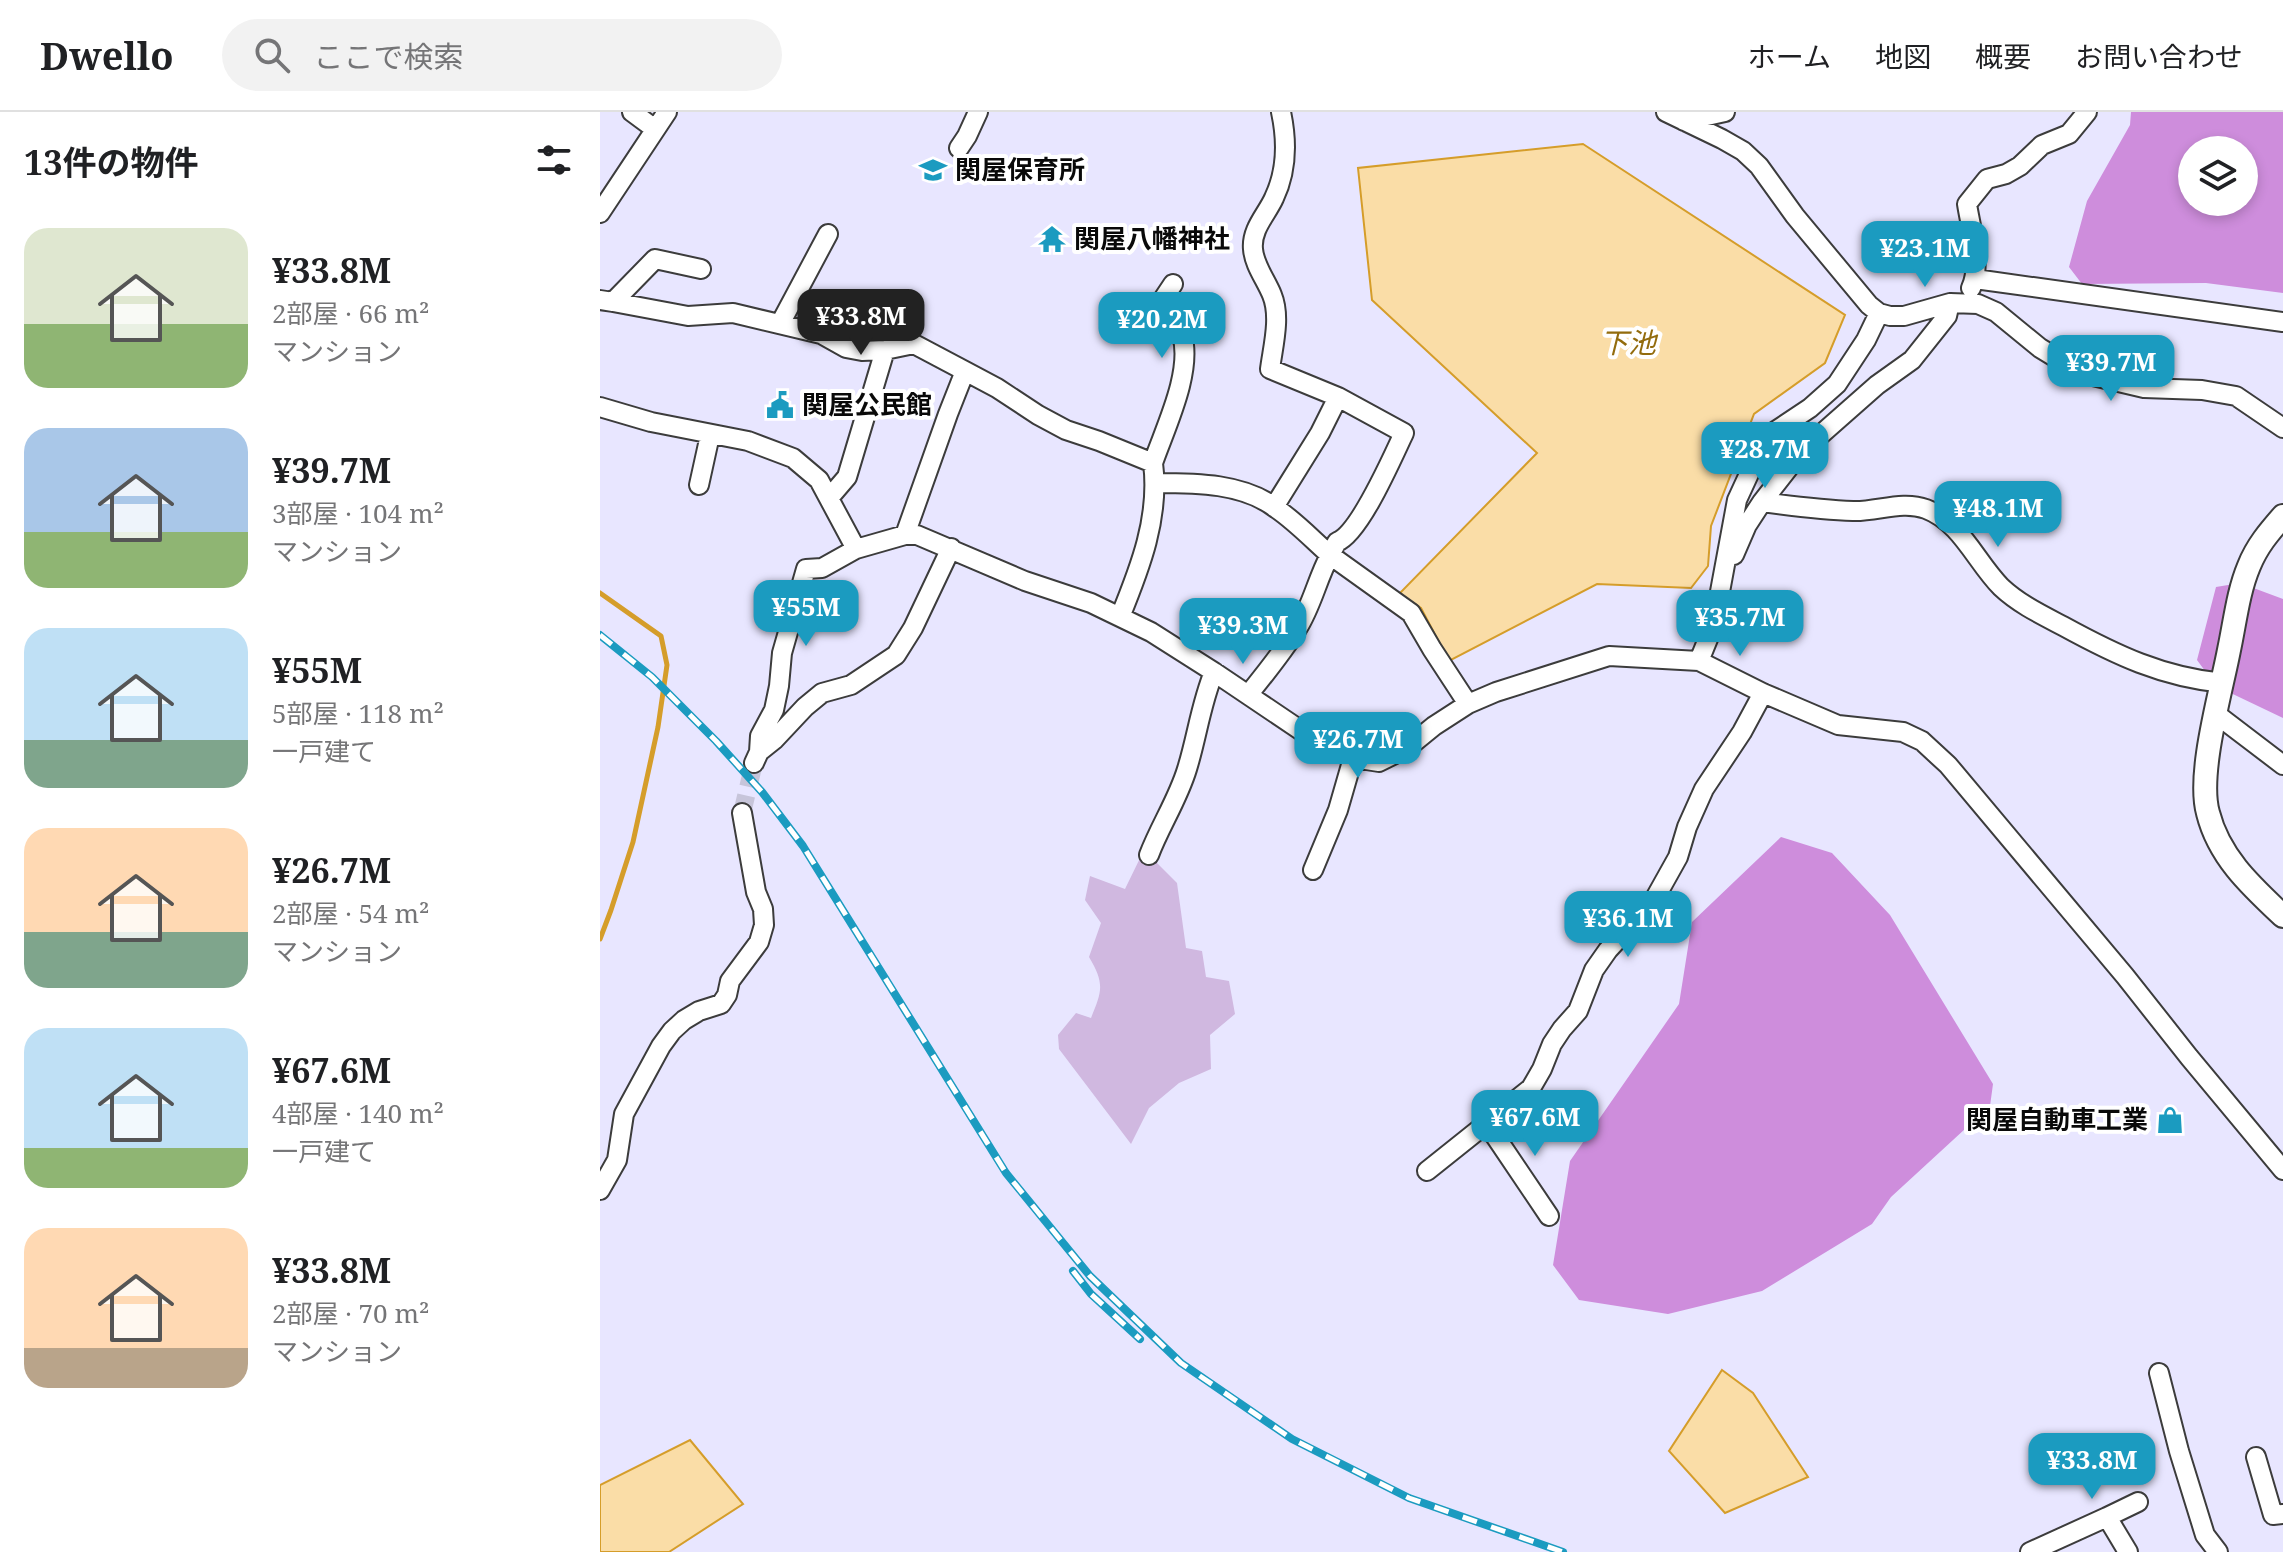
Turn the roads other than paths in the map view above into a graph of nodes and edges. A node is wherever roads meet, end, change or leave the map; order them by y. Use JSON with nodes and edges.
{"nodes":[{"id":1,"x":632,"y":112,"type":"edge"},
{"id":2,"x":667,"y":112,"type":"edge"},
{"id":3,"x":978,"y":112,"type":"edge"},
{"id":4,"x":1281,"y":112,"type":"edge"},
{"id":5,"x":1666,"y":112,"type":"edge"},
{"id":6,"x":1725,"y":112,"type":"edge"},
{"id":7,"x":2087,"y":112,"type":"edge"},
{"id":8,"x":1684,"y":121,"type":"junction"},
{"id":9,"x":655,"y":129,"type":"junction"},
{"id":10,"x":959,"y":148,"type":"dead end"},
{"id":11,"x":600,"y":213,"type":"edge"},
{"id":12,"x":828,"y":234,"type":"dead end"},
{"id":13,"x":701,"y":269,"type":"dead end"},
{"id":14,"x":1975,"y":279,"type":"junction"},
{"id":15,"x":1173,"y":284,"type":"dead end"},
{"id":16,"x":607,"y":301,"type":"edge"},
{"id":17,"x":1958,"y":302,"type":"junction"},
{"id":18,"x":1879,"y":313,"type":"junction"},
{"id":19,"x":2283,"y":322,"type":"edge"},
{"id":20,"x":780,"y":324,"type":"junction"},
{"id":21,"x":885,"y":350,"type":"junction"},
{"id":22,"x":965,"y":371,"type":"junction"},
{"id":23,"x":1338,"y":397,"type":"junction"},
{"id":24,"x":600,"y":407,"type":"edge"},
{"id":25,"x":2283,"y":428,"type":"edge"},
{"id":26,"x":710,"y":435,"type":"junction"},
{"id":27,"x":1153,"y":463,"type":"junction"},
{"id":28,"x":1156,"y":483,"type":"junction"},
{"id":29,"x":699,"y":485,"type":"dead end"},
{"id":30,"x":829,"y":498,"type":"junction"},
{"id":31,"x":1762,"y":502,"type":"junction"},
{"id":32,"x":1274,"y":507,"type":"junction"},
{"id":33,"x":2283,"y":516,"type":"edge"},
{"id":34,"x":905,"y":535,"type":"junction"},
{"id":35,"x":951,"y":548,"type":"junction"},
{"id":36,"x":856,"y":549,"type":"junction"},
{"id":37,"x":1330,"y":555,"type":"junction"},
{"id":38,"x":1723,"y":575,"type":"junction"},
{"id":39,"x":1120,"y":617,"type":"junction"},
{"id":40,"x":1699,"y":661,"type":"junction"},
{"id":41,"x":1214,"y":672,"type":"junction"},
{"id":42,"x":2223,"y":683,"type":"junction"},
{"id":43,"x":1763,"y":693,"type":"junction"},
{"id":44,"x":1248,"y":695,"type":"junction"},
{"id":45,"x":1468,"y":704,"type":"junction"},
{"id":46,"x":2216,"y":714,"type":"junction"},
{"id":47,"x":1353,"y":758,"type":"junction"},
{"id":48,"x":2283,"y":765,"type":"edge"},
{"id":49,"x":742,"y":813,"type":"tunnel mouth"},
{"id":50,"x":1149,"y":855,"type":"dead end"},
{"id":51,"x":1313,"y":870,"type":"dead end"},
{"id":52,"x":2283,"y":916,"type":"edge"},
{"id":53,"x":1487,"y":1124,"type":"junction"},
{"id":54,"x":2283,"y":1170,"type":"edge"},
{"id":55,"x":1427,"y":1171,"type":"dead end"},
{"id":56,"x":600,"y":1190,"type":"edge"},
{"id":57,"x":1549,"y":1216,"type":"dead end"},
{"id":58,"x":2159,"y":1373,"type":"dead end"},
{"id":59,"x":2256,"y":1457,"type":"dead end"},
{"id":60,"x":2138,"y":1502,"type":"dead end"},
{"id":61,"x":2283,"y":1514,"type":"edge"},
{"id":62,"x":2107,"y":1517,"type":"junction"},
{"id":63,"x":2031,"y":1552,"type":"edge"},
{"id":64,"x":2128,"y":1552,"type":"edge"},
{"id":65,"x":2218,"y":1552,"type":"edge"}],
"edges":[{"from":1,"to":9,"type":"street"},
{"from":2,"to":9,"type":"street"},
{"from":3,"to":10,"type":"street"},
{"from":4,"to":23,"type":"street"},
{"from":5,"to":8,"type":"street"},
{"from":6,"to":8,"type":"street"},
{"from":7,"to":14,"type":"street"},
{"from":8,"to":18,"type":"street"},
{"from":9,"to":11,"type":"street"},
{"from":12,"to":20,"type":"street"},
{"from":13,"to":16,"type":"street"},
{"from":14,"to":17,"type":"street"},
{"from":14,"to":19,"type":"street"},
{"from":15,"to":27,"type":"street"},
{"from":16,"to":20,"type":"street"},
{"from":17,"to":18,"type":"street"},
{"from":17,"to":25,"type":"street"},
{"from":17,"to":31,"type":"street"},
{"from":18,"to":38,"type":"street"},
{"from":20,"to":21,"type":"street"},
{"from":21,"to":22,"type":"street"},
{"from":21,"to":30,"type":"street"},
{"from":22,"to":27,"type":"street"},
{"from":22,"to":34,"type":"street"},
{"from":23,"to":32,"type":"street"},
{"from":23,"to":37,"type":"street"},
{"from":24,"to":26,"type":"street"},
{"from":26,"to":29,"type":"street"},
{"from":26,"to":30,"type":"street"},
{"from":27,"to":28,"type":"street"},
{"from":28,"to":32,"type":"street"},
{"from":28,"to":39,"type":"street"},
{"from":30,"to":36,"type":"street"},
{"from":31,"to":38,"type":"street"},
{"from":31,"to":42,"type":"street"},
{"from":32,"to":37,"type":"street"},
{"from":33,"to":42,"type":"street"},
{"from":34,"to":35,"type":"street"},
{"from":34,"to":36,"type":"street"},
{"from":35,"to":36,"type":"street"},
{"from":35,"to":39,"type":"street"},
{"from":37,"to":44,"type":"street"},
{"from":37,"to":45,"type":"street"},
{"from":38,"to":40,"type":"street"},
{"from":39,"to":41,"type":"street"},
{"from":40,"to":43,"type":"street"},
{"from":40,"to":45,"type":"street"},
{"from":41,"to":44,"type":"street"},
{"from":41,"to":50,"type":"street"},
{"from":42,"to":46,"type":"street"},
{"from":43,"to":53,"type":"street"},
{"from":43,"to":54,"type":"street"},
{"from":44,"to":47,"type":"street"},
{"from":45,"to":47,"type":"street"},
{"from":46,"to":48,"type":"street"},
{"from":46,"to":52,"type":"street"},
{"from":47,"to":51,"type":"street"},
{"from":49,"to":56,"type":"street"},
{"from":53,"to":55,"type":"street"},
{"from":53,"to":57,"type":"street"},
{"from":58,"to":65,"type":"street"},
{"from":59,"to":61,"type":"street"},
{"from":60,"to":62,"type":"street"},
{"from":62,"to":63,"type":"street"},
{"from":62,"to":64,"type":"street"}]}
